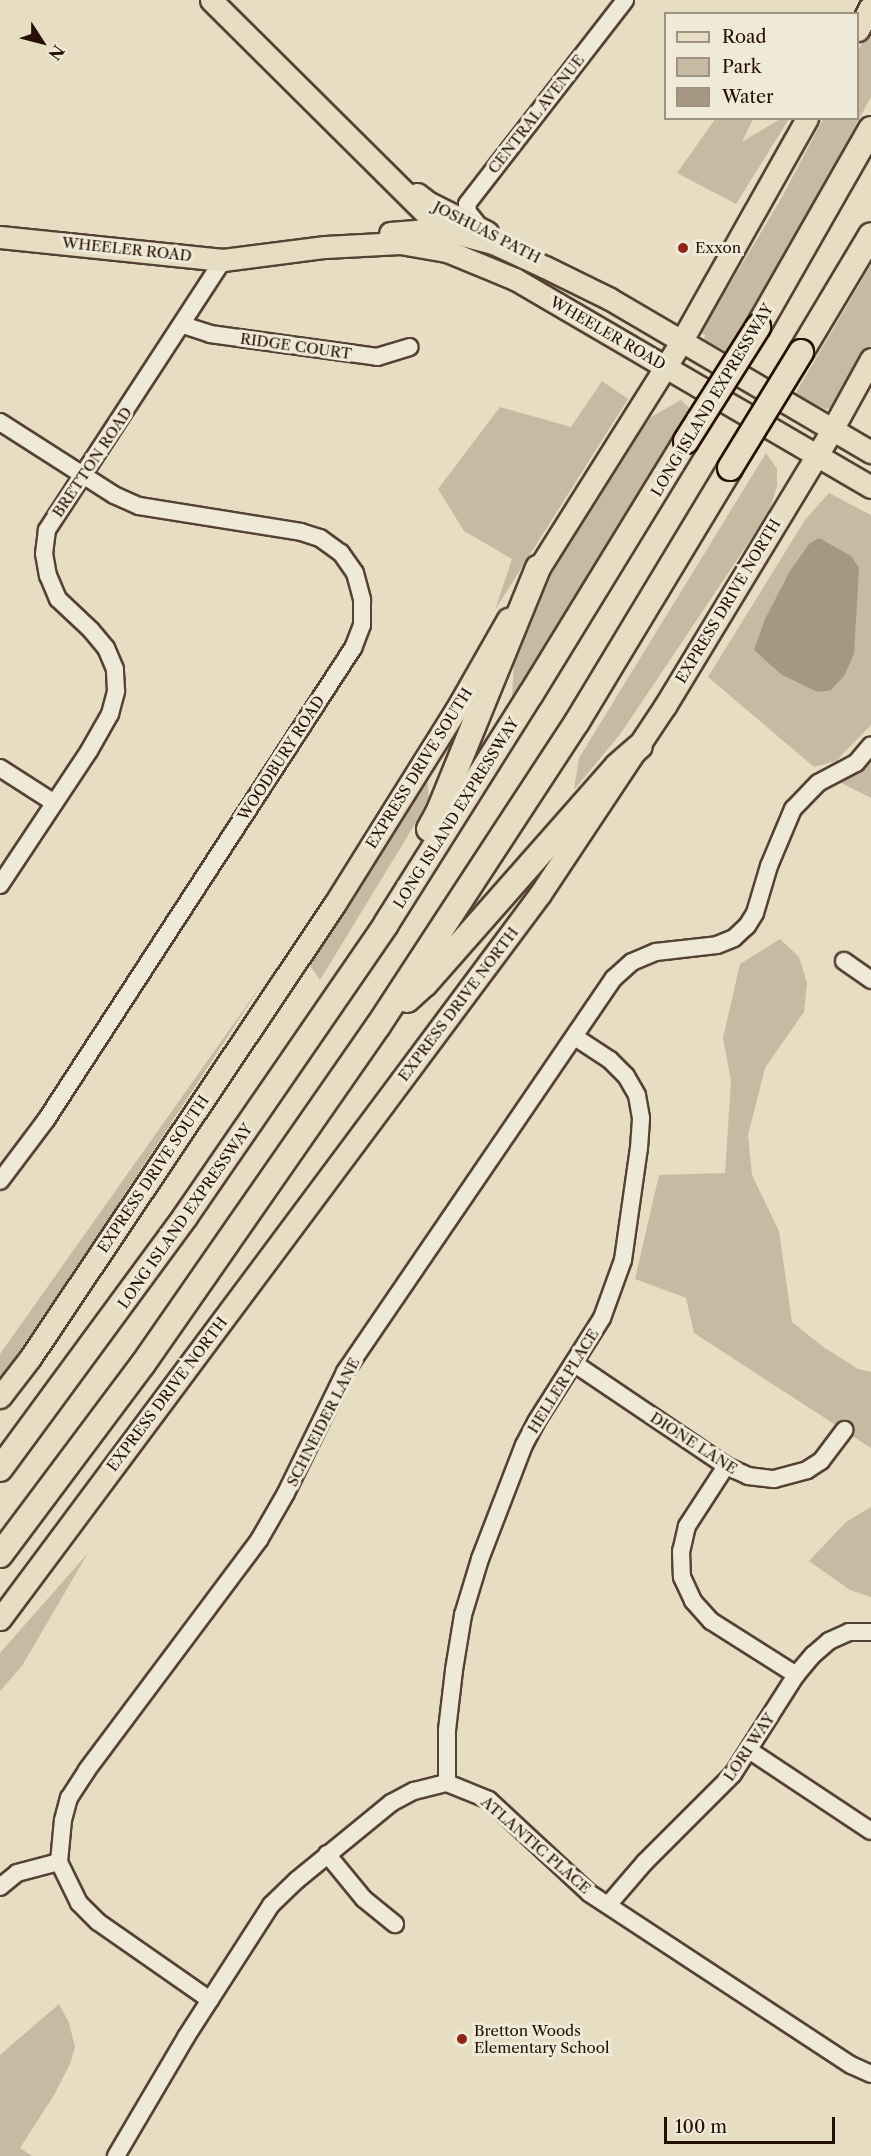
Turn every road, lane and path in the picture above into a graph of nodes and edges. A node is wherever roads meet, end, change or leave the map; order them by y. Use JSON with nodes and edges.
{"nodes":[{"id":1,"x":211,"y":0,"type":"edge"},
{"id":2,"x":625,"y":0,"type":"edge"},
{"id":3,"x":871,"y":6,"type":"edge"},
{"id":4,"x":859,"y":28,"type":"edge"},
{"id":5,"x":806,"y":120,"type":"edge"},
{"id":6,"x":871,"y":129,"type":"edge"},
{"id":7,"x":370,"y":156,"type":"junction"},
{"id":8,"x":404,"y":192,"type":"junction"},
{"id":9,"x":440,"y":229,"type":"junction"},
{"id":10,"x":482,"y":230,"type":"junction"},
{"id":11,"x":399,"y":232,"type":"junction"},
{"id":12,"x":871,"y":235,"type":"edge"},
{"id":13,"x":0,"y":237,"type":"edge"},
{"id":14,"x":325,"y":246,"type":"junction"},
{"id":15,"x":223,"y":260,"type":"junction"},
{"id":16,"x":515,"y":279,"type":"junction"},
{"id":17,"x":610,"y":299,"type":"junction"},
{"id":18,"x":183,"y":326,"type":"junction"},
{"id":19,"x":681,"y":342,"type":"junction"},
{"id":20,"x":409,"y":348,"type":"dead end"},
{"id":21,"x":871,"y":359,"type":"edge"},
{"id":22,"x":665,"y":366,"type":"junction"},
{"id":23,"x":0,"y":422,"type":"edge"},
{"id":24,"x":832,"y":430,"type":"junction"},
{"id":25,"x":871,"y":453,"type":"edge"},
{"id":26,"x":815,"y":456,"type":"junction"},
{"id":27,"x":83,"y":475,"type":"junction"},
{"id":28,"x":871,"y":487,"type":"edge"},
{"id":29,"x":538,"y":568,"type":"junction"},
{"id":30,"x":640,"y":746,"type":"junction"},
{"id":31,"x":871,"y":746,"type":"edge"},
{"id":32,"x":0,"y":768,"type":"edge"},
{"id":33,"x":53,"y":802,"type":"junction"},
{"id":34,"x":0,"y":885,"type":"edge"},
{"id":35,"x":386,"y":924,"type":"junction"},
{"id":36,"x":844,"y":961,"type":"dead end"},
{"id":37,"x":871,"y":980,"type":"edge"},
{"id":38,"x":378,"y":1026,"type":"junction"},
{"id":39,"x":575,"y":1037,"type":"junction"},
{"id":40,"x":0,"y":1181,"type":"edge"},
{"id":41,"x":575,"y":1364,"type":"junction"},
{"id":42,"x":0,"y":1397,"type":"edge"},
{"id":43,"x":844,"y":1430,"type":"dead end"},
{"id":44,"x":726,"y":1466,"type":"junction"},
{"id":45,"x":0,"y":1469,"type":"edge"},
{"id":46,"x":0,"y":1555,"type":"edge"},
{"id":47,"x":0,"y":1619,"type":"edge"},
{"id":48,"x":871,"y":1632,"type":"edge"},
{"id":49,"x":796,"y":1675,"type":"junction"},
{"id":50,"x":749,"y":1750,"type":"junction"},
{"id":51,"x":447,"y":1783,"type":"junction"},
{"id":52,"x":871,"y":1831,"type":"edge"},
{"id":53,"x":327,"y":1854,"type":"junction"},
{"id":54,"x":59,"y":1862,"type":"junction"},
{"id":55,"x":0,"y":1887,"type":"edge"},
{"id":56,"x":608,"y":1905,"type":"junction"},
{"id":57,"x":394,"y":1924,"type":"dead end"},
{"id":58,"x":210,"y":2000,"type":"junction"},
{"id":59,"x":871,"y":2074,"type":"edge"},
{"id":60,"x":116,"y":2156,"type":"edge"}],
"edges":[{"from":1,"to":7,"type":"main road","name":"JOSHUAS PATH"},
{"from":2,"to":10,"type":"street","name":"CENTRAL AVENUE"},
{"from":3,"to":4,"type":"main road"},
{"from":5,"to":19,"type":"main road","name":"EXPRESS DRIVE SOUTH"},
{"from":6,"to":35,"type":"highway","name":"LONG ISLAND EXPRESSWAY","bridge":true},
{"from":7,"to":8,"type":"main road","name":"JOSHUAS PATH"},
{"from":7,"to":10,"type":"main road","name":"JOSHUAS PATH"},
{"from":8,"to":9,"type":"main road","name":"JOSHUAS PATH"},
{"from":8,"to":11,"type":"main road"},
{"from":9,"to":11,"type":"main road","name":"WHEELER ROAD"},
{"from":9,"to":16,"type":"main road","name":"JOSHUAS PATH"},
{"from":9,"to":17,"type":"main road","name":"WHEELER ROAD"},
{"from":10,"to":17,"type":"main road","name":"JOSHUAS PATH"},
{"from":11,"to":14,"type":"main road","name":"WHEELER ROAD"},
{"from":12,"to":38,"type":"highway","bridge":true},
{"from":13,"to":15,"type":"main road","name":"WHEELER ROAD"},
{"from":14,"to":15,"type":"main road","name":"WHEELER ROAD"},
{"from":14,"to":16,"type":"main road","name":"WHEELER ROAD"},
{"from":15,"to":18,"type":"street","name":"BRETTON ROAD"},
{"from":16,"to":22,"type":"main road","name":"WHEELER ROAD"},
{"from":17,"to":19,"type":"main road","name":"WHEELER ROAD"},
{"from":18,"to":20,"type":"street","name":"RIDGE COURT"},
{"from":18,"to":27,"type":"street","name":"BRETTON ROAD"},
{"from":19,"to":22,"type":"main road","name":"EXPRESS DRIVE SOUTH"},
{"from":19,"to":24,"type":"main road","name":"WHEELER ROAD"},
{"from":21,"to":24,"type":"main road","name":"EXPRESS DRIVE NORTH"},
{"from":22,"to":26,"type":"main road","name":"WHEELER ROAD"},
{"from":22,"to":29,"type":"main road","name":"EXPRESS DRIVE SOUTH"},
{"from":23,"to":27,"type":"street","name":"WOODBURY ROAD"},
{"from":24,"to":25,"type":"main road","name":"WHEELER ROAD"},
{"from":24,"to":26,"type":"main road","name":"EXPRESS DRIVE NORTH"},
{"from":26,"to":28,"type":"main road","name":"WHEELER ROAD"},
{"from":26,"to":30,"type":"main road","name":"EXPRESS DRIVE NORTH"},
{"from":27,"to":33,"type":"street","name":"BRETTON ROAD"},
{"from":27,"to":40,"type":"street","name":"WOODBURY ROAD"},
{"from":29,"to":35,"type":"highway"},
{"from":29,"to":42,"type":"main road","name":"EXPRESS DRIVE SOUTH"},
{"from":30,"to":38,"type":"highway"},
{"from":30,"to":47,"type":"main road","name":"EXPRESS DRIVE NORTH"},
{"from":31,"to":39,"type":"street","name":"SCHNEIDER LANE"},
{"from":32,"to":33,"type":"street"},
{"from":33,"to":34,"type":"street","name":"BRETTON ROAD"},
{"from":35,"to":45,"type":"highway","name":"LONG ISLAND EXPRESSWAY"},
{"from":36,"to":37,"type":"street"},
{"from":38,"to":46,"type":"highway"},
{"from":39,"to":41,"type":"street","name":"HELLER PLACE"},
{"from":39,"to":54,"type":"street","name":"SCHNEIDER LANE"},
{"from":41,"to":44,"type":"street","name":"DIONE LANE"},
{"from":41,"to":51,"type":"street","name":"HELLER PLACE"},
{"from":43,"to":44,"type":"street","name":"DIONE LANE"},
{"from":44,"to":49,"type":"street"},
{"from":48,"to":49,"type":"street","name":"LORI WAY"},
{"from":49,"to":50,"type":"street","name":"LORI WAY"},
{"from":50,"to":52,"type":"street"},
{"from":50,"to":56,"type":"street","name":"LORI WAY"},
{"from":51,"to":53,"type":"street"},
{"from":51,"to":56,"type":"street","name":"ATLANTIC PLACE"},
{"from":53,"to":57,"type":"street"},
{"from":53,"to":58,"type":"street"},
{"from":54,"to":55,"type":"street"},
{"from":54,"to":58,"type":"street"},
{"from":56,"to":59,"type":"street","name":"ATLANTIC PLACE"},
{"from":58,"to":60,"type":"street"}]}
